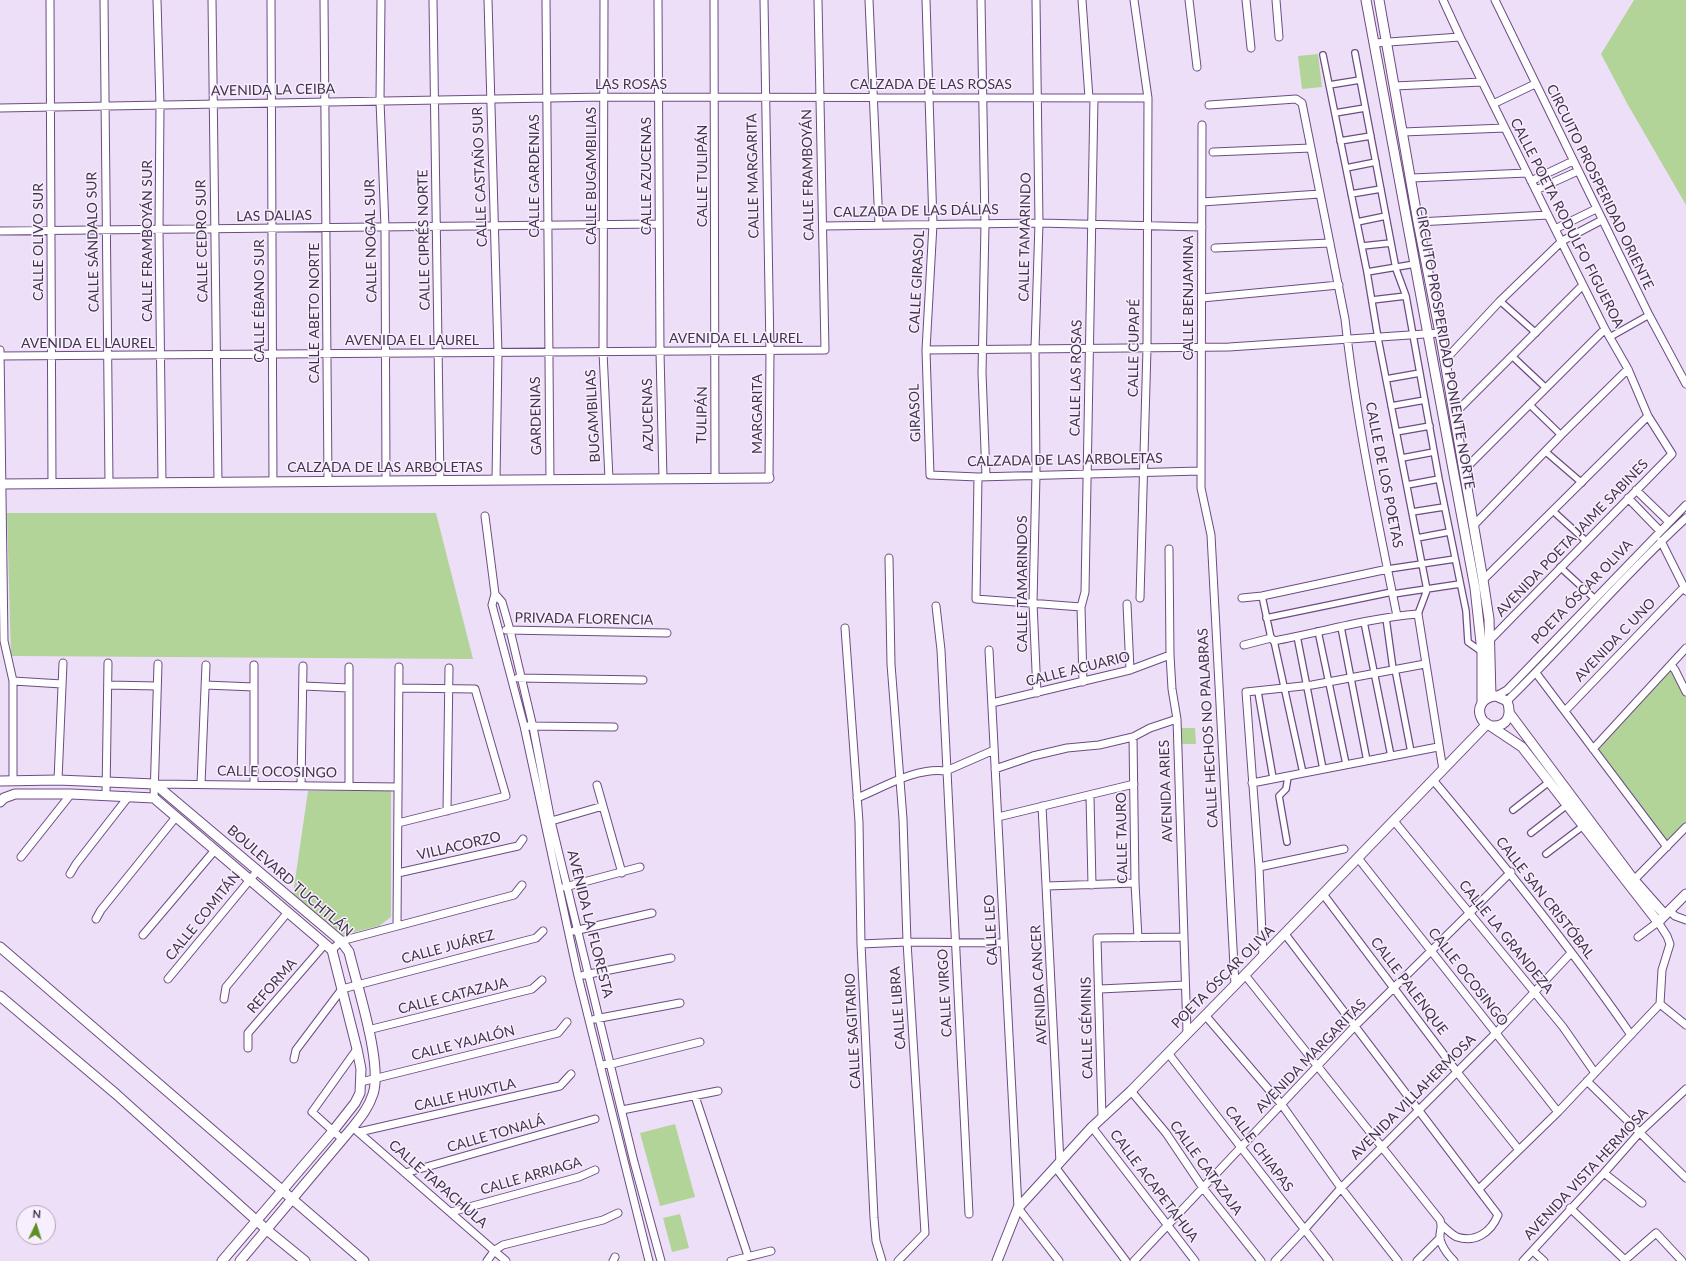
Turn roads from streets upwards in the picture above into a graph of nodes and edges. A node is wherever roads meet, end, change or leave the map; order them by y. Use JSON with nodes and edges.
{"nodes":[{"id":1,"x":50,"y":0,"type":"edge"},
{"id":2,"x":104,"y":0,"type":"edge"},
{"id":3,"x":157,"y":0,"type":"edge"},
{"id":4,"x":212,"y":0,"type":"edge"},
{"id":5,"x":271,"y":0,"type":"edge"},
{"id":6,"x":324,"y":0,"type":"edge"},
{"id":7,"x":381,"y":0,"type":"edge"},
{"id":8,"x":433,"y":0,"type":"edge"},
{"id":9,"x":488,"y":0,"type":"edge"},
{"id":10,"x":546,"y":0,"type":"edge"},
{"id":11,"x":604,"y":0,"type":"edge"},
{"id":12,"x":658,"y":0,"type":"edge"},
{"id":13,"x":714,"y":0,"type":"edge"},
{"id":14,"x":764,"y":0,"type":"edge"},
{"id":15,"x":818,"y":0,"type":"edge"},
{"id":16,"x":869,"y":0,"type":"edge"},
{"id":17,"x":926,"y":0,"type":"edge"},
{"id":18,"x":981,"y":0,"type":"edge"},
{"id":19,"x":1036,"y":0,"type":"edge"},
{"id":20,"x":1082,"y":0,"type":"edge"},
{"id":21,"x":1134,"y":0,"type":"edge"},
{"id":22,"x":1189,"y":0,"type":"edge"},
{"id":23,"x":1246,"y":0,"type":"edge"},
{"id":24,"x":1276,"y":0,"type":"edge"},
{"id":25,"x":1366,"y":0,"type":"edge"},
{"id":26,"x":1379,"y":0,"type":"edge"},
{"id":27,"x":1443,"y":0,"type":"edge"},
{"id":28,"x":1495,"y":0,"type":"edge"},
{"id":29,"x":1279,"y":37,"type":"dead end"},
{"id":30,"x":1460,"y":37,"type":"junction"},
{"id":31,"x":1387,"y":42,"type":"junction"},
{"id":32,"x":1375,"y":43,"type":"junction"},
{"id":33,"x":1251,"y":48,"type":"dead end"},
{"id":34,"x":1355,"y":53,"type":"dead end"},
{"id":35,"x":1323,"y":55,"type":"dead end"},
{"id":36,"x":1197,"y":67,"type":"dead end"},
{"id":37,"x":1360,"y":80,"type":"junction"},
{"id":38,"x":1482,"y":82,"type":"junction"},
{"id":39,"x":1535,"y":84,"type":"junction"},
{"id":40,"x":1329,"y":85,"type":"junction"},
{"id":41,"x":1394,"y":86,"type":"junction"},
{"id":42,"x":604,"y":97,"type":"junction"},
{"id":43,"x":658,"y":97,"type":"junction"},
{"id":44,"x":715,"y":97,"type":"junction"},
{"id":45,"x":764,"y":97,"type":"junction"},
{"id":46,"x":820,"y":97,"type":"junction"},
{"id":47,"x":874,"y":97,"type":"junction"},
{"id":48,"x":929,"y":97,"type":"junction"},
{"id":49,"x":983,"y":97,"type":"junction"},
{"id":50,"x":546,"y":98,"type":"junction"},
{"id":51,"x":1038,"y":98,"type":"junction"},
{"id":52,"x":1092,"y":98,"type":"junction"},
{"id":53,"x":1148,"y":98,"type":"junction"},
{"id":54,"x":491,"y":99,"type":"junction"},
{"id":55,"x":434,"y":100,"type":"junction"},
{"id":56,"x":380,"y":101,"type":"junction"},
{"id":57,"x":325,"y":102,"type":"junction"},
{"id":58,"x":271,"y":103,"type":"junction"},
{"id":59,"x":213,"y":104,"type":"junction"},
{"id":60,"x":1493,"y":104,"type":"junction"},
{"id":61,"x":160,"y":105,"type":"junction"},
{"id":62,"x":1209,"y":105,"type":"dead end"},
{"id":63,"x":105,"y":106,"type":"junction"},
{"id":64,"x":50,"y":107,"type":"junction"},
{"id":65,"x":0,"y":108,"type":"edge"},
{"id":66,"x":1366,"y":108,"type":"junction"},
{"id":67,"x":1335,"y":113,"type":"junction"},
{"id":68,"x":1202,"y":125,"type":"dead end"},
{"id":69,"x":1505,"y":128,"type":"junction"},
{"id":70,"x":1403,"y":132,"type":"junction"},
{"id":71,"x":1371,"y":136,"type":"junction"},
{"id":72,"x":1340,"y":141,"type":"junction"},
{"id":73,"x":1311,"y":148,"type":"junction"},
{"id":74,"x":1213,"y":152,"type":"dead end"},
{"id":75,"x":1573,"y":161,"type":"junction"},
{"id":76,"x":1376,"y":162,"type":"junction"},
{"id":77,"x":1346,"y":168,"type":"junction"},
{"id":78,"x":1578,"y":171,"type":"junction"},
{"id":79,"x":1527,"y":173,"type":"junction"},
{"id":80,"x":1412,"y":178,"type":"junction"},
{"id":81,"x":1531,"y":181,"type":"junction"},
{"id":82,"x":1381,"y":189,"type":"junction"},
{"id":83,"x":1536,"y":190,"type":"junction"},
{"id":84,"x":1320,"y":194,"type":"junction"},
{"id":85,"x":1351,"y":194,"type":"junction"},
{"id":86,"x":1202,"y":202,"type":"junction"},
{"id":87,"x":1596,"y":209,"type":"junction"},
{"id":88,"x":1548,"y":215,"type":"junction"},
{"id":89,"x":1386,"y":216,"type":"junction"},
{"id":90,"x":1602,"y":220,"type":"junction"},
{"id":91,"x":1357,"y":222,"type":"junction"},
{"id":92,"x":1418,"y":222,"type":"junction"},
{"id":93,"x":1039,"y":223,"type":"junction"},
{"id":94,"x":659,"y":224,"type":"junction"},
{"id":95,"x":933,"y":224,"type":"junction"},
{"id":96,"x":985,"y":224,"type":"junction"},
{"id":97,"x":1092,"y":224,"type":"junction"},
{"id":98,"x":603,"y":225,"type":"junction"},
{"id":99,"x":879,"y":225,"type":"junction"},
{"id":100,"x":494,"y":226,"type":"junction"},
{"id":101,"x":548,"y":226,"type":"junction"},
{"id":102,"x":822,"y":226,"type":"junction"},
{"id":103,"x":1148,"y":226,"type":"junction"},
{"id":104,"x":436,"y":227,"type":"junction"},
{"id":105,"x":1202,"y":227,"type":"junction"},
{"id":106,"x":272,"y":228,"type":"junction"},
{"id":107,"x":326,"y":228,"type":"junction"},
{"id":108,"x":385,"y":228,"type":"junction"},
{"id":109,"x":215,"y":229,"type":"junction"},
{"id":110,"x":1556,"y":229,"type":"junction"},
{"id":111,"x":106,"y":230,"type":"junction"},
{"id":112,"x":160,"y":230,"type":"junction"},
{"id":113,"x":0,"y":231,"type":"edge"},
{"id":114,"x":51,"y":231,"type":"junction"},
{"id":115,"x":1562,"y":241,"type":"junction"},
{"id":116,"x":1330,"y":243,"type":"junction"},
{"id":117,"x":1391,"y":243,"type":"junction"},
{"id":118,"x":1362,"y":246,"type":"junction"},
{"id":119,"x":1215,"y":248,"type":"dead end"},
{"id":120,"x":1415,"y":264,"type":"junction"},
{"id":121,"x":1396,"y":269,"type":"junction"},
{"id":122,"x":1367,"y":272,"type":"junction"},
{"id":123,"x":1339,"y":285,"type":"junction"},
{"id":124,"x":1583,"y":285,"type":"junction"},
{"id":125,"x":1406,"y":296,"type":"junction"},
{"id":126,"x":1202,"y":298,"type":"junction"},
{"id":127,"x":1372,"y":300,"type":"junction"},
{"id":128,"x":1500,"y":301,"type":"junction"},
{"id":129,"x":1649,"y":315,"type":"junction"},
{"id":130,"x":1605,"y":329,"type":"junction"},
{"id":131,"x":1440,"y":333,"type":"junction"},
{"id":132,"x":1536,"y":333,"type":"junction"},
{"id":133,"x":1428,"y":334,"type":"junction"},
{"id":134,"x":1414,"y":336,"type":"junction"},
{"id":135,"x":1610,"y":337,"type":"junction"},
{"id":136,"x":1347,"y":338,"type":"junction"},
{"id":137,"x":1378,"y":338,"type":"junction"},
{"id":138,"x":1035,"y":348,"type":"junction"},
{"id":139,"x":1147,"y":348,"type":"junction"},
{"id":140,"x":1201,"y":348,"type":"junction"},
{"id":141,"x":983,"y":349,"type":"junction"},
{"id":142,"x":1090,"y":349,"type":"junction"},
{"id":143,"x":0,"y":350,"type":"edge"},
{"id":144,"x":825,"y":350,"type":"joint"},
{"id":145,"x":926,"y":350,"type":"junction"},
{"id":146,"x":716,"y":351,"type":"junction"},
{"id":147,"x":770,"y":351,"type":"junction"},
{"id":148,"x":548,"y":352,"type":"junction"},
{"id":149,"x":603,"y":352,"type":"junction"},
{"id":150,"x":660,"y":352,"type":"junction"},
{"id":151,"x":438,"y":353,"type":"junction"},
{"id":152,"x":498,"y":353,"type":"junction"},
{"id":153,"x":272,"y":354,"type":"junction"},
{"id":154,"x":327,"y":354,"type":"junction"},
{"id":155,"x":385,"y":354,"type":"junction"},
{"id":156,"x":161,"y":355,"type":"junction"},
{"id":157,"x":216,"y":355,"type":"junction"},
{"id":158,"x":0,"y":356,"type":"edge"},
{"id":159,"x":51,"y":356,"type":"junction"},
{"id":160,"x":107,"y":356,"type":"junction"},
{"id":161,"x":1512,"y":356,"type":"junction"},
{"id":162,"x":1445,"y":360,"type":"junction"},
{"id":163,"x":1628,"y":369,"type":"junction"},
{"id":164,"x":1420,"y":373,"type":"junction"},
{"id":165,"x":1386,"y":379,"type":"junction"},
{"id":166,"x":1686,"y":384,"type":"edge"},
{"id":167,"x":1546,"y":388,"type":"junction"},
{"id":168,"x":1425,"y":400,"type":"junction"},
{"id":169,"x":1529,"y":404,"type":"junction"},
{"id":170,"x":1391,"y":406,"type":"junction"},
{"id":171,"x":1454,"y":414,"type":"junction"},
{"id":172,"x":1648,"y":416,"type":"junction"},
{"id":173,"x":1430,"y":426,"type":"junction"},
{"id":174,"x":1396,"y":432,"type":"junction"},
{"id":175,"x":1561,"y":435,"type":"junction"},
{"id":176,"x":1434,"y":452,"type":"junction"},
{"id":177,"x":1546,"y":452,"type":"junction"},
{"id":178,"x":1672,"y":454,"type":"joint"},
{"id":179,"x":1402,"y":458,"type":"junction"},
{"id":180,"x":1464,"y":470,"type":"junction"},
{"id":181,"x":1200,"y":471,"type":"junction"},
{"id":182,"x":1144,"y":473,"type":"junction"},
{"id":183,"x":1087,"y":474,"type":"junction"},
{"id":184,"x":930,"y":475,"type":"joint"},
{"id":185,"x":1036,"y":475,"type":"junction"},
{"id":186,"x":986,"y":476,"type":"junction"},
{"id":187,"x":978,"y":477,"type":"junction"},
{"id":188,"x":715,"y":478,"type":"junction"},
{"id":189,"x":769,"y":478,"type":"joint"},
{"id":190,"x":609,"y":479,"type":"junction"},
{"id":191,"x":662,"y":479,"type":"junction"},
{"id":192,"x":440,"y":480,"type":"junction"},
{"id":193,"x":496,"y":480,"type":"junction"},
{"id":194,"x":550,"y":480,"type":"junction"},
{"id":195,"x":1439,"y":480,"type":"junction"},
{"id":196,"x":328,"y":481,"type":"junction"},
{"id":197,"x":386,"y":481,"type":"junction"},
{"id":198,"x":218,"y":482,"type":"junction"},
{"id":199,"x":273,"y":482,"type":"junction"},
{"id":200,"x":1582,"y":482,"type":"junction"},
{"id":201,"x":109,"y":483,"type":"junction"},
{"id":202,"x":162,"y":483,"type":"junction"},
{"id":203,"x":1,"y":484,"type":"edge"},
{"id":204,"x":52,"y":484,"type":"junction"},
{"id":205,"x":1407,"y":485,"type":"junction"},
{"id":206,"x":1636,"y":490,"type":"junction"},
{"id":207,"x":1628,"y":498,"type":"junction"},
{"id":208,"x":1686,"y":505,"type":"edge"},
{"id":209,"x":1444,"y":507,"type":"junction"},
{"id":210,"x":1553,"y":511,"type":"junction"},
{"id":211,"x":1412,"y":512,"type":"junction"},
{"id":212,"x":485,"y":516,"type":"dead end"},
{"id":213,"x":1686,"y":518,"type":"edge"},
{"id":214,"x":1669,"y":522,"type":"junction"},
{"id":215,"x":1474,"y":525,"type":"junction"},
{"id":216,"x":1660,"y":531,"type":"junction"},
{"id":217,"x":1449,"y":532,"type":"junction"},
{"id":218,"x":1417,"y":538,"type":"junction"},
{"id":219,"x":1586,"y":541,"type":"junction"},
{"id":220,"x":1661,"y":541,"type":"junction"},
{"id":221,"x":1169,"y":549,"type":"dead end"},
{"id":222,"x":889,"y":558,"type":"dead end"},
{"id":223,"x":1455,"y":559,"type":"junction"},
{"id":224,"x":1422,"y":564,"type":"junction"},
{"id":225,"x":1560,"y":567,"type":"junction"},
{"id":226,"x":1388,"y":569,"type":"junction"},
{"id":227,"x":1483,"y":580,"type":"junction"},
{"id":228,"x":1460,"y":584,"type":"junction"},
{"id":229,"x":1685,"y":589,"type":"edge"},
{"id":230,"x":1427,"y":590,"type":"junction"},
{"id":231,"x":1393,"y":593,"type":"junction"},
{"id":232,"x":495,"y":594,"type":"junction"},
{"id":233,"x":1262,"y":596,"type":"junction"},
{"id":234,"x":1140,"y":598,"type":"dead end"},
{"id":235,"x":1242,"y":598,"type":"dead end"},
{"id":236,"x":1594,"y":599,"type":"junction"},
{"id":237,"x":1033,"y":603,"type":"junction"},
{"id":238,"x":1127,"y":604,"type":"dead end"},
{"id":239,"x":936,"y":606,"type":"dead end"},
{"id":240,"x":1081,"y":607,"type":"junction"},
{"id":241,"x":1418,"y":614,"type":"junction"},
{"id":242,"x":1397,"y":616,"type":"junction"},
{"id":243,"x":1266,"y":618,"type":"junction"},
{"id":244,"x":1386,"y":618,"type":"junction"},
{"id":245,"x":1364,"y":622,"type":"junction"},
{"id":246,"x":1342,"y":626,"type":"junction"},
{"id":247,"x":845,"y":628,"type":"dead end"},
{"id":248,"x":500,"y":630,"type":"junction"},
{"id":249,"x":510,"y":630,"type":"junction"},
{"id":250,"x":1318,"y":631,"type":"junction"},
{"id":251,"x":2,"y":632,"type":"edge"},
{"id":252,"x":667,"y":633,"type":"dead end"},
{"id":253,"x":1296,"y":636,"type":"junction"},
{"id":254,"x":1273,"y":640,"type":"junction"},
{"id":255,"x":1490,"y":640,"type":"junction"},
{"id":256,"x":2,"y":641,"type":"edge"},
{"id":257,"x":1244,"y":645,"type":"dead end"},
{"id":258,"x":1686,"y":648,"type":"edge"},
{"id":259,"x":989,"y":650,"type":"dead end"},
{"id":260,"x":1482,"y":652,"type":"junction"},
{"id":261,"x":1170,"y":655,"type":"junction"},
{"id":262,"x":62,"y":663,"type":"dead end"},
{"id":263,"x":108,"y":663,"type":"dead end"},
{"id":264,"x":158,"y":664,"type":"dead end"},
{"id":265,"x":206,"y":664,"type":"dead end"},
{"id":266,"x":1425,"y":664,"type":"junction"},
{"id":267,"x":254,"y":665,"type":"dead end"},
{"id":268,"x":1671,"y":665,"type":"junction"},
{"id":269,"x":304,"y":666,"type":"dead end"},
{"id":270,"x":349,"y":667,"type":"dead end"},
{"id":271,"x":399,"y":667,"type":"dead end"},
{"id":272,"x":449,"y":668,"type":"dead end"},
{"id":273,"x":1394,"y":669,"type":"junction"},
{"id":274,"x":1130,"y":670,"type":"junction"},
{"id":275,"x":1373,"y":673,"type":"junction"},
{"id":276,"x":1536,"y":673,"type":"junction"},
{"id":277,"x":1352,"y":677,"type":"junction"},
{"id":278,"x":512,"y":678,"type":"junction"},
{"id":279,"x":521,"y":678,"type":"junction"},
{"id":280,"x":643,"y":680,"type":"dead end"},
{"id":281,"x":13,"y":681,"type":"junction"},
{"id":282,"x":1329,"y":681,"type":"junction"},
{"id":283,"x":1083,"y":682,"type":"junction"},
{"id":284,"x":62,"y":684,"type":"junction"},
{"id":285,"x":108,"y":685,"type":"junction"},
{"id":286,"x":205,"y":685,"type":"junction"},
{"id":287,"x":1306,"y":685,"type":"junction"},
{"id":288,"x":157,"y":686,"type":"junction"},
{"id":289,"x":303,"y":686,"type":"junction"},
{"id":290,"x":254,"y":687,"type":"junction"},
{"id":291,"x":1283,"y":687,"type":"junction"},
{"id":292,"x":349,"y":688,"type":"junction"},
{"id":293,"x":399,"y":688,"type":"junction"},
{"id":294,"x":448,"y":689,"type":"junction"},
{"id":295,"x":1258,"y":692,"type":"junction"},
{"id":296,"x":1686,"y":692,"type":"edge"},
{"id":297,"x":1037,"y":693,"type":"junction"},
{"id":298,"x":1493,"y":696,"type":"junction"},
{"id":299,"x":1507,"y":701,"type":"junction"},
{"id":300,"x":1482,"y":702,"type":"junction"},
{"id":301,"x":992,"y":703,"type":"junction"},
{"id":302,"x":1565,"y":711,"type":"junction"},
{"id":303,"x":1510,"y":714,"type":"junction"},
{"id":304,"x":1177,"y":720,"type":"junction"},
{"id":305,"x":1490,"y":725,"type":"junction"},
{"id":306,"x":524,"y":726,"type":"junction"},
{"id":307,"x":532,"y":726,"type":"junction"},
{"id":308,"x":614,"y":727,"type":"dead end"},
{"id":309,"x":1133,"y":737,"type":"junction"},
{"id":310,"x":1438,"y":747,"type":"junction"},
{"id":311,"x":1593,"y":749,"type":"junction"},
{"id":312,"x":994,"y":750,"type":"junction"},
{"id":313,"x":1411,"y":752,"type":"junction"},
{"id":314,"x":1391,"y":756,"type":"junction"},
{"id":315,"x":1366,"y":761,"type":"junction"},
{"id":316,"x":1346,"y":764,"type":"junction"},
{"id":317,"x":540,"y":769,"type":"junction"},
{"id":318,"x":995,"y":769,"type":"junction"},
{"id":319,"x":1323,"y":769,"type":"junction"},
{"id":320,"x":532,"y":770,"type":"junction"},
{"id":321,"x":1443,"y":770,"type":"junction"},
{"id":322,"x":946,"y":771,"type":"junction"},
{"id":323,"x":1303,"y":773,"type":"junction"},
{"id":324,"x":1288,"y":777,"type":"junction"},
{"id":325,"x":1273,"y":778,"type":"junction"},
{"id":326,"x":13,"y":780,"type":"junction"},
{"id":327,"x":58,"y":780,"type":"junction"},
{"id":328,"x":900,"y":780,"type":"junction"},
{"id":329,"x":1433,"y":780,"type":"junction"},
{"id":330,"x":106,"y":781,"type":"junction"},
{"id":331,"x":0,"y":782,"type":"edge"},
{"id":332,"x":1549,"y":782,"type":"junction"},
{"id":333,"x":1252,"y":783,"type":"junction"},
{"id":334,"x":155,"y":784,"type":"junction"},
{"id":335,"x":200,"y":784,"type":"junction"},
{"id":336,"x":1134,"y":784,"type":"junction"},
{"id":337,"x":254,"y":785,"type":"junction"},
{"id":338,"x":597,"y":785,"type":"dead end"},
{"id":339,"x":301,"y":786,"type":"junction"},
{"id":340,"x":349,"y":786,"type":"junction"},
{"id":341,"x":398,"y":787,"type":"junction"},
{"id":342,"x":71,"y":794,"type":"junction"},
{"id":343,"x":106,"y":795,"type":"junction"},
{"id":344,"x":129,"y":796,"type":"junction"},
{"id":345,"x":1090,"y":796,"type":"junction"},
{"id":346,"x":154,"y":798,"type":"junction"},
{"id":347,"x":857,"y":798,"type":"junction"},
{"id":348,"x":0,"y":802,"type":"edge"},
{"id":349,"x":1566,"y":804,"type":"junction"},
{"id":350,"x":603,"y":806,"type":"junction"},
{"id":351,"x":1042,"y":806,"type":"junction"},
{"id":352,"x":1513,"y":810,"type":"dead end"},
{"id":353,"x":447,"y":811,"type":"junction"},
{"id":354,"x":176,"y":817,"type":"junction"},
{"id":355,"x":998,"y":817,"type":"junction"},
{"id":356,"x":1394,"y":821,"type":"junction"},
{"id":357,"x":547,"y":822,"type":"junction"},
{"id":358,"x":398,"y":823,"type":"junction"},
{"id":359,"x":1583,"y":826,"type":"junction"},
{"id":360,"x":1686,"y":827,"type":"edge"},
{"id":361,"x":1531,"y":833,"type":"dead end"},
{"id":362,"x":523,"y":839,"type":"dead end"},
{"id":363,"x":1287,"y":842,"type":"dead end"},
{"id":364,"x":1667,"y":847,"type":"junction"},
{"id":365,"x":1344,"y":849,"type":"dead end"},
{"id":366,"x":215,"y":850,"type":"junction"},
{"id":367,"x":1546,"y":854,"type":"dead end"},
{"id":368,"x":21,"y":857,"type":"dead end"},
{"id":369,"x":1358,"y":858,"type":"junction"},
{"id":370,"x":640,"y":867,"type":"dead end"},
{"id":371,"x":1259,"y":867,"type":"junction"},
{"id":372,"x":258,"y":870,"type":"junction"},
{"id":373,"x":622,"y":872,"type":"junction"},
{"id":374,"x":1511,"y":872,"type":"junction"},
{"id":375,"x":398,"y":873,"type":"junction"},
{"id":376,"x":70,"y":874,"type":"dead end"},
{"id":377,"x":250,"y":880,"type":"junction"},
{"id":378,"x":1634,"y":880,"type":"junction"},
{"id":379,"x":1135,"y":883,"type":"junction"},
{"id":380,"x":1092,"y":884,"type":"junction"},
{"id":381,"x":522,"y":885,"type":"dead end"},
{"id":382,"x":1047,"y":886,"type":"junction"},
{"id":383,"x":558,"y":887,"type":"junction"},
{"id":384,"x":568,"y":887,"type":"junction"},
{"id":385,"x":1323,"y":894,"type":"junction"},
{"id":386,"x":1686,"y":894,"type":"edge"},
{"id":387,"x":288,"y":912,"type":"junction"},
{"id":388,"x":652,"y":913,"type":"dead end"},
{"id":389,"x":1470,"y":913,"type":"junction"},
{"id":390,"x":1668,"y":913,"type":"junction"},
{"id":391,"x":96,"y":918,"type":"dead end"},
{"id":392,"x":1686,"y":920,"type":"edge"},
{"id":393,"x":1658,"y":922,"type":"junction"},
{"id":394,"x":397,"y":926,"type":"junction"},
{"id":395,"x":543,"y":931,"type":"dead end"},
{"id":396,"x":568,"y":931,"type":"junction"},
{"id":397,"x":578,"y":931,"type":"junction"},
{"id":398,"x":1285,"y":934,"type":"junction"},
{"id":399,"x":143,"y":935,"type":"dead end"},
{"id":400,"x":1183,"y":937,"type":"junction"},
{"id":401,"x":1638,"y":937,"type":"dead end"},
{"id":402,"x":1138,"y":938,"type":"junction"},
{"id":403,"x":341,"y":941,"type":"junction"},
{"id":404,"x":907,"y":942,"type":"junction"},
{"id":405,"x":956,"y":942,"type":"junction"},
{"id":406,"x":1004,"y":943,"type":"junction"},
{"id":407,"x":861,"y":944,"type":"junction"},
{"id":408,"x":0,"y":947,"type":"edge"},
{"id":409,"x":328,"y":947,"type":"junction"},
{"id":410,"x":1431,"y":951,"type":"junction"},
{"id":411,"x":1571,"y":953,"type":"junction"},
{"id":412,"x":1263,"y":957,"type":"junction"},
{"id":413,"x":671,"y":958,"type":"dead end"},
{"id":414,"x":589,"y":975,"type":"junction"},
{"id":415,"x":1245,"y":975,"type":"junction"},
{"id":416,"x":578,"y":976,"type":"junction"},
{"id":417,"x":168,"y":979,"type":"dead end"},
{"id":418,"x":542,"y":980,"type":"dead end"},
{"id":419,"x":357,"y":985,"type":"junction"},
{"id":420,"x":1185,"y":985,"type":"junction"},
{"id":421,"x":1235,"y":985,"type":"junction"},
{"id":422,"x":342,"y":989,"type":"junction"},
{"id":423,"x":1100,"y":989,"type":"junction"},
{"id":424,"x":1395,"y":989,"type":"junction"},
{"id":425,"x":1533,"y":991,"type":"junction"},
{"id":426,"x":0,"y":996,"type":"edge"},
{"id":427,"x":224,"y":998,"type":"dead end"},
{"id":428,"x":680,"y":1002,"type":"dead end"},
{"id":429,"x":1660,"y":1004,"type":"junction"},
{"id":430,"x":1205,"y":1015,"type":"junction"},
{"id":431,"x":600,"y":1018,"type":"junction"},
{"id":432,"x":589,"y":1021,"type":"junction"},
{"id":433,"x":567,"y":1022,"type":"dead end"},
{"id":434,"x":1686,"y":1026,"type":"edge"},
{"id":435,"x":1354,"y":1027,"type":"junction"},
{"id":436,"x":368,"y":1030,"type":"junction"},
{"id":437,"x":1187,"y":1032,"type":"junction"},
{"id":438,"x":1496,"y":1033,"type":"junction"},
{"id":439,"x":1631,"y":1035,"type":"junction"},
{"id":440,"x":700,"y":1042,"type":"dead end"},
{"id":441,"x":248,"y":1048,"type":"dead end"},
{"id":442,"x":357,"y":1049,"type":"junction"},
{"id":443,"x":1168,"y":1053,"type":"junction"},
{"id":444,"x":294,"y":1059,"type":"dead end"},
{"id":445,"x":612,"y":1064,"type":"junction"},
{"id":446,"x":600,"y":1065,"type":"junction"},
{"id":447,"x":1318,"y":1067,"type":"junction"},
{"id":448,"x":1457,"y":1072,"type":"junction"},
{"id":449,"x":1595,"y":1072,"type":"junction"},
{"id":450,"x":571,"y":1074,"type":"dead end"},
{"id":451,"x":375,"y":1078,"type":"junction"},
{"id":452,"x":1587,"y":1081,"type":"junction"},
{"id":453,"x":361,"y":1082,"type":"junction"},
{"id":454,"x":1686,"y":1089,"type":"edge"},
{"id":455,"x":718,"y":1091,"type":"dead end"},
{"id":456,"x":1130,"y":1091,"type":"junction"},
{"id":457,"x":695,"y":1096,"type":"junction"},
{"id":458,"x":1282,"y":1105,"type":"junction"},
{"id":459,"x":1418,"y":1109,"type":"junction"},
{"id":460,"x":622,"y":1110,"type":"junction"},
{"id":461,"x":1558,"y":1112,"type":"junction"},
{"id":462,"x":1102,"y":1117,"type":"junction"},
{"id":463,"x":595,"y":1118,"type":"dead end"},
{"id":464,"x":1092,"y":1127,"type":"junction"},
{"id":465,"x":333,"y":1130,"type":"junction"},
{"id":466,"x":355,"y":1130,"type":"junction"},
{"id":467,"x":1640,"y":1132,"type":"junction"},
{"id":468,"x":342,"y":1139,"type":"junction"},
{"id":469,"x":1382,"y":1146,"type":"junction"},
{"id":470,"x":1242,"y":1147,"type":"junction"},
{"id":471,"x":1519,"y":1150,"type":"junction"},
{"id":472,"x":1058,"y":1166,"type":"junction"},
{"id":473,"x":595,"y":1170,"type":"dead end"},
{"id":474,"x":405,"y":1173,"type":"junction"},
{"id":475,"x":1604,"y":1173,"type":"junction"},
{"id":476,"x":1686,"y":1178,"type":"edge"},
{"id":477,"x":1203,"y":1188,"type":"junction"},
{"id":478,"x":1341,"y":1188,"type":"junction"},
{"id":479,"x":1480,"y":1188,"type":"junction"},
{"id":480,"x":282,"y":1191,"type":"junction"},
{"id":481,"x":292,"y":1199,"type":"junction"},
{"id":482,"x":1642,"y":1203,"type":"dead end"},
{"id":483,"x":1018,"y":1208,"type":"junction"},
{"id":484,"x":1570,"y":1208,"type":"junction"},
{"id":485,"x":451,"y":1212,"type":"junction"},
{"id":486,"x":618,"y":1213,"type":"dead end"},
{"id":487,"x":969,"y":1214,"type":"dead end"},
{"id":488,"x":257,"y":1221,"type":"junction"},
{"id":489,"x":1441,"y":1222,"type":"junction"},
{"id":490,"x":1166,"y":1225,"type":"junction"},
{"id":491,"x":266,"y":1230,"type":"junction"},
{"id":492,"x":1304,"y":1230,"type":"junction"},
{"id":493,"x":1440,"y":1238,"type":"junction"},
{"id":494,"x":495,"y":1250,"type":"junction"},
{"id":495,"x":771,"y":1251,"type":"dead end"},
{"id":496,"x":1533,"y":1251,"type":"junction"},
{"id":497,"x":748,"y":1256,"type":"junction"},
{"id":498,"x":222,"y":1261,"type":"edge"},
{"id":499,"x":240,"y":1261,"type":"edge"},
{"id":500,"x":305,"y":1261,"type":"edge"},
{"id":501,"x":364,"y":1261,"type":"edge"},
{"id":502,"x":487,"y":1261,"type":"edge"},
{"id":503,"x":506,"y":1261,"type":"edge"},
{"id":504,"x":649,"y":1261,"type":"edge"},
{"id":505,"x":661,"y":1261,"type":"edge"},
{"id":506,"x":732,"y":1261,"type":"edge"},
{"id":507,"x":882,"y":1261,"type":"edge"},
{"id":508,"x":898,"y":1261,"type":"edge"},
{"id":509,"x":997,"y":1261,"type":"edge"},
{"id":510,"x":1059,"y":1261,"type":"edge"},
{"id":511,"x":1126,"y":1261,"type":"edge"},
{"id":512,"x":1134,"y":1261,"type":"edge"},
{"id":513,"x":1195,"y":1261,"type":"edge"},
{"id":514,"x":1260,"y":1261,"type":"edge"},
{"id":515,"x":1275,"y":1261,"type":"edge"},
{"id":516,"x":1329,"y":1261,"type":"edge"},
{"id":517,"x":1398,"y":1261,"type":"edge"},
{"id":518,"x":1417,"y":1261,"type":"edge"},
{"id":519,"x":1454,"y":1261,"type":"edge"},
{"id":520,"x":1523,"y":1261,"type":"edge"},
{"id":521,"x":1544,"y":1261,"type":"edge"},
{"id":522,"x":1682,"y":1261,"type":"edge"}],
"edges":[{"from":1,"to":64,"type":"street","name":"CALLE OLIVO SUR"},
{"from":2,"to":63,"type":"street","name":"CALLE SÁNDALO SUR"},
{"from":3,"to":61,"type":"street","name":"CALLE FRAMBOYÁN SUR"},
{"from":4,"to":59,"type":"street","name":"CALLE CEDRO SUR"},
{"from":5,"to":58,"type":"street","name":"CALLE ÉBANO SUR"},
{"from":6,"to":57,"type":"street","name":"CALLE ABETO NORTE"},
{"from":7,"to":56,"type":"street","name":"CALLE NOGAL SUR"},
{"from":8,"to":55,"type":"street","name":"CALLE CIPRÉS NORTE"},
{"from":9,"to":54,"type":"street","name":"CALLE CASTAÑO SUR"},
{"from":10,"to":50,"type":"street","name":"CALLE GARDENIAS"},
{"from":11,"to":42,"type":"street","name":"CALLE BUGAMBILIAS"},
{"from":12,"to":43,"type":"street","name":"CALLE AZUCENAS"},
{"from":13,"to":44,"type":"street","name":"CALLE TULIPÁN"},
{"from":14,"to":45,"type":"street","name":"CALLE MARGARITA"},
{"from":15,"to":46,"type":"street","name":"CALLE FRAMBOYÁN"},
{"from":16,"to":47,"type":"street"},
{"from":17,"to":48,"type":"street","name":"CALLE GIRASOL"},
{"from":18,"to":49,"type":"street"},
{"from":19,"to":51,"type":"street","name":"CALLE TAMARINDO"},
{"from":20,"to":52,"type":"street","name":"CALLE LAS ROSAS"},
{"from":21,"to":53,"type":"street","name":"CALLE CUPAPÉ"},
{"from":22,"to":36,"type":"street"},
{"from":23,"to":33,"type":"street"},
{"from":24,"to":29,"type":"street"},
{"from":25,"to":32,"type":"street","name":"CIRCUITO PROSPERIDAD PONIENTE NORTE"},
{"from":26,"to":31,"type":"street","name":"CIRCUITO PROSPERIDAD PONIENTE NORTE"},
{"from":27,"to":30,"type":"street","name":"CALLE POETA RODULFO FIGUEROA"},
{"from":28,"to":39,"type":"street","name":"CIRCUITO PROSPERIDAD ORIENTE"},
{"from":30,"to":31,"type":"street"},
{"from":30,"to":38,"type":"street","name":"CALLE POETA RODULFO FIGUEROA"},
{"from":31,"to":32,"type":"street"},
{"from":31,"to":41,"type":"street","name":"CIRCUITO PROSPERIDAD PONIENTE NORTE"},
{"from":32,"to":120,"type":"street","name":"CIRCUITO PROSPERIDAD PONIENTE NORTE"},
{"from":34,"to":37,"type":"street"},
{"from":35,"to":40,"type":"street"},
{"from":37,"to":40,"type":"street"},
{"from":37,"to":66,"type":"street"},
{"from":38,"to":41,"type":"street"},
{"from":38,"to":60,"type":"street","name":"CALLE POETA RODULFO FIGUEROA"},
{"from":39,"to":60,"type":"street"},
{"from":39,"to":75,"type":"street","name":"CIRCUITO PROSPERIDAD ORIENTE"},
{"from":40,"to":67,"type":"street"},
{"from":41,"to":70,"type":"street","name":"CIRCUITO PROSPERIDAD PONIENTE NORTE"},
{"from":42,"to":43,"type":"street","name":"LAS ROSAS"},
{"from":42,"to":50,"type":"street","name":"LAS ROSAS"},
{"from":42,"to":98,"type":"street","name":"CALLE BUGAMBILIAS"},
{"from":43,"to":44,"type":"street","name":"LAS ROSAS"},
{"from":43,"to":94,"type":"street","name":"CALLE AZUCENAS"},
{"from":44,"to":45,"type":"street","name":"CALZADA DE LAS ROSAS"},
{"from":44,"to":146,"type":"street","name":"CALLE TULIPÁN"},
{"from":45,"to":46,"type":"street","name":"CALZADA DE LAS ROSAS"},
{"from":45,"to":147,"type":"street","name":"CALLE MARGARITA"},
{"from":46,"to":47,"type":"street","name":"CALZADA DE LAS ROSAS"},
{"from":46,"to":102,"type":"street","name":"CALLE FRAMBOYÁN"},
{"from":47,"to":48,"type":"street","name":"CALZADA DE LAS ROSAS"},
{"from":47,"to":99,"type":"street"},
{"from":48,"to":49,"type":"street","name":"CALZADA DE LAS ROSAS"},
{"from":48,"to":95,"type":"street","name":"CALLE GIRASOL"},
{"from":49,"to":51,"type":"street","name":"CALZADA DE LAS ROSAS"},
{"from":49,"to":96,"type":"street"},
{"from":50,"to":54,"type":"street","name":"AVENIDA LA CEIBA"},
{"from":50,"to":101,"type":"street","name":"CALLE GARDENIAS"},
{"from":51,"to":52,"type":"street","name":"CALZADA DE LAS ROSAS"},
{"from":51,"to":93,"type":"street","name":"CALLE TAMARINDO"},
{"from":52,"to":53,"type":"street","name":"CALZADA DE LAS ROSAS"},
{"from":52,"to":97,"type":"street","name":"CALLE LAS ROSAS"},
{"from":53,"to":103,"type":"street","name":"CALLE CUPAPÉ"},
{"from":54,"to":55,"type":"street","name":"AVENIDA LA CEIBA"},
{"from":54,"to":100,"type":"street","name":"CALLE CASTAÑO SUR"},
{"from":55,"to":56,"type":"street","name":"AVENIDA LA CEIBA"},
{"from":55,"to":104,"type":"street","name":"CALLE CIPRÉS NORTE"},
{"from":56,"to":57,"type":"street","name":"AVENIDA LA CEIBA"},
{"from":56,"to":108,"type":"street","name":"CALLE NOGAL SUR"},
{"from":57,"to":58,"type":"street","name":"AVENIDA LA CEIBA"},
{"from":57,"to":107,"type":"street","name":"CALLE ABETO NORTE"},
{"from":58,"to":59,"type":"street","name":"AVENIDA LA CEIBA"},
{"from":58,"to":106,"type":"street","name":"CALLE ÉBANO SUR"},
{"from":59,"to":61,"type":"street","name":"AVENIDA LA CEIBA"},
{"from":59,"to":109,"type":"street","name":"CALLE CEDRO SUR"},
{"from":60,"to":69,"type":"street","name":"CALLE POETA RODULFO FIGUEROA"},
{"from":61,"to":63,"type":"street","name":"AVENIDA LA CEIBA"},
{"from":61,"to":112,"type":"street","name":"CALLE FRAMBOYÁN SUR"},
{"from":62,"to":73,"type":"street","name":"CALLE DE LOS POETAS"},
{"from":63,"to":64,"type":"street","name":"AVENIDA LA CEIBA"},
{"from":63,"to":111,"type":"street","name":"CALLE SÁNDALO SUR"},
{"from":64,"to":65,"type":"street","name":"AVENIDA LA CEIBA"},
{"from":64,"to":114,"type":"street","name":"CALLE OLIVO SUR"},
{"from":66,"to":67,"type":"street"},
{"from":66,"to":71,"type":"street"},
{"from":67,"to":72,"type":"street"},
{"from":68,"to":86,"type":"street","name":"CALLE BENJAMINA"},
{"from":69,"to":70,"type":"street"},
{"from":69,"to":79,"type":"street","name":"CALLE POETA RODULFO FIGUEROA"},
{"from":70,"to":80,"type":"street","name":"CIRCUITO PROSPERIDAD PONIENTE NORTE"},
{"from":71,"to":72,"type":"street"},
{"from":71,"to":76,"type":"street"},
{"from":72,"to":77,"type":"street"},
{"from":73,"to":74,"type":"street"},
{"from":73,"to":84,"type":"street","name":"CALLE DE LOS POETAS"},
{"from":75,"to":78,"type":"street","name":"CIRCUITO PROSPERIDAD ORIENTE"},
{"from":75,"to":81,"type":"street"},
{"from":76,"to":77,"type":"street"},
{"from":76,"to":82,"type":"street"},
{"from":77,"to":85,"type":"street"},
{"from":78,"to":83,"type":"street"},
{"from":78,"to":87,"type":"street","name":"CIRCUITO PROSPERIDAD ORIENTE"},
{"from":79,"to":80,"type":"street"},
{"from":79,"to":81,"type":"street","name":"CALLE POETA RODULFO FIGUEROA"},
{"from":80,"to":92,"type":"street","name":"CIRCUITO PROSPERIDAD PONIENTE NORTE"},
{"from":81,"to":83,"type":"street","name":"CALLE POETA RODULFO FIGUEROA"},
{"from":82,"to":85,"type":"street"},
{"from":82,"to":89,"type":"street"},
{"from":83,"to":88,"type":"street","name":"CALLE POETA RODULFO FIGUEROA"},
{"from":84,"to":86,"type":"street"},
{"from":84,"to":116,"type":"street","name":"CALLE DE LOS POETAS"},
{"from":85,"to":91,"type":"street"},
{"from":86,"to":105,"type":"street","name":"CALLE BENJAMINA"},
{"from":87,"to":90,"type":"street","name":"CIRCUITO PROSPERIDAD ORIENTE"},
{"from":87,"to":110,"type":"street"},
{"from":88,"to":92,"type":"street"},
{"from":88,"to":110,"type":"street","name":"CALLE POETA RODULFO FIGUEROA"},
{"from":89,"to":91,"type":"street"},
{"from":89,"to":117,"type":"street"},
{"from":90,"to":115,"type":"street"},
{"from":90,"to":129,"type":"street","name":"CIRCUITO PROSPERIDAD ORIENTE"},
{"from":91,"to":118,"type":"street"},
{"from":92,"to":131,"type":"street","name":"CIRCUITO PROSPERIDAD PONIENTE NORTE"},
{"from":93,"to":96,"type":"street","name":"CALZADA DE LAS DÁLIAS"},
{"from":93,"to":97,"type":"street","name":"CALZADA DE LAS DÁLIAS"},
{"from":93,"to":138,"type":"street","name":"CALLE TAMARINDO"},
{"from":94,"to":98,"type":"street","name":"LAS DALIAS"},
{"from":94,"to":150,"type":"street","name":"CALLE AZUCENAS"},
{"from":95,"to":96,"type":"street","name":"CALZADA DE LAS DÁLIAS"},
{"from":95,"to":99,"type":"street","name":"CALZADA DE LAS DÁLIAS"},
{"from":95,"to":145,"type":"street","name":"CALLE GIRASOL"},
{"from":96,"to":141,"type":"street"},
{"from":97,"to":103,"type":"street","name":"CALZADA DE LAS DÁLIAS"},
{"from":97,"to":142,"type":"street","name":"CALLE LAS ROSAS"},
{"from":98,"to":101,"type":"street","name":"LAS DALIAS"},
{"from":98,"to":149,"type":"street","name":"CALLE BUGAMBILIAS"},
{"from":99,"to":102,"type":"street","name":"CALZADA DE LAS DÁLIAS"},
{"from":100,"to":101,"type":"street","name":"LAS DALIAS"},
{"from":100,"to":104,"type":"street","name":"LAS DALIAS"},
{"from":100,"to":152,"type":"street","name":"CALLE CASTAÑO SUR"},
{"from":101,"to":148,"type":"street","name":"CALLE GARDENIAS"},
{"from":102,"to":144,"type":"street","name":"CALLE FRAMBOYÁN"},
{"from":103,"to":105,"type":"street","name":"CALZADA DE LAS DÁLIAS"},
{"from":103,"to":139,"type":"street","name":"CALLE CUPAPÉ"},
{"from":104,"to":108,"type":"street","name":"LAS DALIAS"},
{"from":104,"to":151,"type":"street","name":"CALLE CIPRÉS NORTE"},
{"from":105,"to":126,"type":"street","name":"CALLE BENJAMINA"},
{"from":106,"to":107,"type":"street","name":"LAS DALIAS"},
{"from":106,"to":109,"type":"street","name":"LAS DALIAS"},
{"from":106,"to":153,"type":"street","name":"CALLE ÉBANO SUR"},
{"from":107,"to":108,"type":"street","name":"LAS DALIAS"},
{"from":107,"to":154,"type":"street","name":"CALLE ABETO NORTE"},
{"from":108,"to":155,"type":"street","name":"CALLE NOGAL SUR"},
{"from":109,"to":112,"type":"street","name":"LAS DALIAS"},
{"from":109,"to":157,"type":"street","name":"CALLE CEDRO SUR"},
{"from":110,"to":115,"type":"street","name":"CALLE POETA RODULFO FIGUEROA"},
{"from":111,"to":112,"type":"street","name":"LAS DALIAS"},
{"from":111,"to":114,"type":"street","name":"LAS DALIAS"},
{"from":111,"to":160,"type":"street","name":"CALLE SÁNDALO SUR"},
{"from":112,"to":156,"type":"street","name":"CALLE FRAMBOYÁN SUR"},
{"from":113,"to":114,"type":"street","name":"LAS DALIAS"},
{"from":114,"to":159,"type":"street","name":"CALLE OLIVO SUR"},
{"from":115,"to":124,"type":"street","name":"CALLE POETA RODULFO FIGUEROA"},
{"from":115,"to":128,"type":"street"},
{"from":116,"to":119,"type":"street"},
{"from":116,"to":123,"type":"street","name":"CALLE DE LOS POETAS"},
{"from":117,"to":118,"type":"street"},
{"from":117,"to":121,"type":"street"},
{"from":118,"to":122,"type":"street"},
{"from":120,"to":121,"type":"street"},
{"from":120,"to":133,"type":"street","name":"CIRCUITO PROSPERIDAD PONIENTE NORTE"},
{"from":121,"to":122,"type":"street"},
{"from":121,"to":125,"type":"street"},
{"from":122,"to":127,"type":"street"},
{"from":123,"to":126,"type":"street"},
{"from":123,"to":136,"type":"street","name":"CALLE DE LOS POETAS"},
{"from":124,"to":130,"type":"street","name":"CALLE POETA RODULFO FIGUEROA"},
{"from":124,"to":132,"type":"street"},
{"from":125,"to":127,"type":"street"},
{"from":125,"to":134,"type":"street"},
{"from":126,"to":140,"type":"street","name":"CALLE BENJAMINA"},
{"from":127,"to":137,"type":"street"},
{"from":128,"to":132,"type":"street"},
{"from":128,"to":162,"type":"street"},
{"from":129,"to":135,"type":"street"},
{"from":129,"to":166,"type":"street","name":"CIRCUITO PROSPERIDAD ORIENTE"},
{"from":130,"to":135,"type":"street","name":"CALLE POETA RODULFO FIGUEROA"},
{"from":130,"to":167,"type":"street"},
{"from":131,"to":133,"type":"street"},
{"from":131,"to":162,"type":"street","name":"CIRCUITO PROSPERIDAD PONIENTE NORTE"},
{"from":132,"to":161,"type":"street"},
{"from":133,"to":134,"type":"street"},
{"from":133,"to":260,"type":"street","name":"CIRCUITO PROSPERIDAD PONIENTE NORTE"},
{"from":134,"to":137,"type":"street"},
{"from":134,"to":164,"type":"street"},
{"from":135,"to":163,"type":"street","name":"CALLE POETA RODULFO FIGUEROA"},
{"from":136,"to":137,"type":"street"},
{"from":136,"to":140,"type":"street"},
{"from":136,"to":226,"type":"street","name":"CALLE DE LOS POETAS"},
{"from":137,"to":165,"type":"street"},
{"from":138,"to":141,"type":"street"},
{"from":138,"to":142,"type":"street"},
{"from":138,"to":185,"type":"street","name":"CALLE TAMARINDO"},
{"from":139,"to":140,"type":"street"},
{"from":139,"to":142,"type":"street"},
{"from":139,"to":182,"type":"street","name":"CALLE CUPAPÉ"},
{"from":140,"to":181,"type":"street","name":"CALLE BENJAMINA"},
{"from":141,"to":145,"type":"street"},
{"from":141,"to":186,"type":"street"},
{"from":142,"to":183,"type":"street","name":"CALLE LAS ROSAS"},
{"from":143,"to":158,"type":"street"},
{"from":144,"to":147,"type":"street","name":"AVENIDA EL LAUREL"},
{"from":145,"to":184,"type":"street","name":"GIRASOL"},
{"from":146,"to":147,"type":"street","name":"AVENIDA EL LAUREL"},
{"from":146,"to":150,"type":"street","name":"AVENIDA EL LAUREL"},
{"from":146,"to":188,"type":"street","name":"TULIPÁN"},
{"from":147,"to":189,"type":"street","name":"MARGARITA"},
{"from":148,"to":149,"type":"street","name":"AVENIDA EL LAUREL"},
{"from":148,"to":152,"type":"street","name":"AVENIDA EL LAUREL"},
{"from":148,"to":194,"type":"street","name":"GARDENIAS"},
{"from":149,"to":150,"type":"street","name":"AVENIDA EL LAUREL"},
{"from":149,"to":190,"type":"street","name":"BUGAMBILIAS"},
{"from":150,"to":191,"type":"street","name":"AZUCENAS"},
{"from":151,"to":152,"type":"street","name":"AVENIDA EL LAUREL"},
{"from":151,"to":155,"type":"street","name":"AVENIDA EL LAUREL"},
{"from":151,"to":192,"type":"street","name":"CALLE CIPRÉS NORTE"},
{"from":152,"to":193,"type":"street","name":"CALLE CASTAÑO SUR"},
{"from":153,"to":154,"type":"street","name":"AVENIDA EL LAUREL"},
{"from":153,"to":157,"type":"street","name":"AVENIDA EL LAUREL"},
{"from":153,"to":199,"type":"street","name":"CALLE ÉBANO SUR"},
{"from":154,"to":155,"type":"street","name":"AVENIDA EL LAUREL"},
{"from":154,"to":196,"type":"street","name":"CALLE ABETO NORTE"},
{"from":155,"to":197,"type":"street","name":"CALLE NOGAL SUR"},
{"from":156,"to":157,"type":"street","name":"AVENIDA EL LAUREL"},
{"from":156,"to":160,"type":"street","name":"AVENIDA EL LAUREL"},
{"from":156,"to":202,"type":"street","name":"CALLE FRAMBOYÁN SUR"},
{"from":157,"to":198,"type":"street","name":"CALLE CEDRO SUR"},
{"from":158,"to":159,"type":"street","name":"AVENIDA EL LAUREL"},
{"from":158,"to":203,"type":"street"},
{"from":159,"to":160,"type":"street","name":"AVENIDA EL LAUREL"},
{"from":159,"to":204,"type":"street","name":"CALLE OLIVO SUR"},
{"from":160,"to":201,"type":"street","name":"CALLE SÁNDALO SUR"},
{"from":161,"to":167,"type":"street"},
{"from":161,"to":171,"type":"street"},
{"from":162,"to":171,"type":"street","name":"CIRCUITO PROSPERIDAD PONIENTE NORTE"},
{"from":163,"to":172,"type":"street","name":"CALLE POETA RODULFO FIGUEROA"},
{"from":163,"to":175,"type":"street"},
{"from":164,"to":165,"type":"street"},
{"from":164,"to":168,"type":"street"},
{"from":165,"to":170,"type":"street"},
{"from":167,"to":169,"type":"street"},
{"from":168,"to":170,"type":"street"},
{"from":168,"to":173,"type":"street"},
{"from":169,"to":175,"type":"street"},
{"from":169,"to":180,"type":"street"},
{"from":170,"to":174,"type":"street"},
{"from":171,"to":180,"type":"street","name":"CIRCUITO PROSPERIDAD PONIENTE NORTE"},
{"from":172,"to":178,"type":"street","name":"CALLE POETA RODULFO FIGUEROA"},
{"from":172,"to":200,"type":"street"},
{"from":173,"to":174,"type":"street"},
{"from":173,"to":176,"type":"street"},
{"from":174,"to":179,"type":"street"},
{"from":175,"to":177,"type":"street"},
{"from":176,"to":179,"type":"street"},
{"from":176,"to":195,"type":"street"},
{"from":177,"to":200,"type":"street"},
{"from":177,"to":215,"type":"street"},
{"from":178,"to":206,"type":"street","name":"AVENIDA POETA JAIME SABINES"},
{"from":179,"to":205,"type":"street"},
{"from":180,"to":215,"type":"street","name":"CIRCUITO PROSPERIDAD PONIENTE NORTE"},
{"from":181,"to":182,"type":"street","name":"CALZADA DE LAS ARBOLETAS"},
{"from":181,"to":421,"type":"street","name":"CALLE HECHOS NO PALABRAS"},
{"from":182,"to":183,"type":"street","name":"CALZADA DE LAS ARBOLETAS"},
{"from":182,"to":234,"type":"street","name":"CALLE CUPAPÉ"},
{"from":183,"to":185,"type":"street","name":"CALZADA DE LAS ARBOLETAS"},
{"from":183,"to":240,"type":"street","name":"CALLE LAS ROSAS"},
{"from":184,"to":187,"type":"street","name":"CALZADA DE LAS ARBOLETAS"},
{"from":185,"to":186,"type":"street","name":"CALZADA DE LAS ARBOLETAS"},
{"from":185,"to":237,"type":"street","name":"CALLE TAMARINDOS"},
{"from":186,"to":187,"type":"street","name":"CALZADA DE LAS ARBOLETAS"},
{"from":187,"to":237,"type":"street"},
{"from":188,"to":189,"type":"street","name":"CALZADA DE LAS ARBOLETAS"},
{"from":188,"to":191,"type":"street","name":"CALZADA DE LAS ARBOLETAS"},
{"from":190,"to":191,"type":"street","name":"CALZADA DE LAS ARBOLETAS"},
{"from":190,"to":194,"type":"street","name":"CALZADA DE LAS ARBOLETAS"},
{"from":192,"to":193,"type":"street","name":"CALZADA DE LAS ARBOLETAS"},
{"from":192,"to":197,"type":"street","name":"CALZADA DE LAS ARBOLETAS"},
{"from":193,"to":194,"type":"street","name":"CALZADA DE LAS ARBOLETAS"},
{"from":195,"to":205,"type":"street"},
{"from":195,"to":209,"type":"street"},
{"from":196,"to":197,"type":"street","name":"CALZADA DE LAS ARBOLETAS"},
{"from":196,"to":199,"type":"street","name":"CALZADA DE LAS ARBOLETAS"},
{"from":198,"to":199,"type":"street","name":"CALZADA DE LAS ARBOLETAS"},
{"from":198,"to":202,"type":"street","name":"CALZADA DE LAS ARBOLETAS"},
{"from":200,"to":210,"type":"street"},
{"from":201,"to":202,"type":"street","name":"CALZADA DE LAS ARBOLETAS"},
{"from":201,"to":204,"type":"street","name":"CALZADA DE LAS ARBOLETAS"},
{"from":203,"to":204,"type":"street","name":"CALZADA DE LAS ARBOLETAS"},
{"from":203,"to":251,"type":"street"},
{"from":205,"to":211,"type":"street"},
{"from":206,"to":207,"type":"street","name":"AVENIDA POETA JAIME SABINES"},
{"from":206,"to":214,"type":"street"},
{"from":207,"to":216,"type":"street"},
{"from":207,"to":219,"type":"street","name":"AVENIDA POETA JAIME SABINES"},
{"from":208,"to":214,"type":"street","name":"POETA ÓSCAR OLIVA"},
{"from":209,"to":211,"type":"street"},
{"from":209,"to":217,"type":"street"},
{"from":210,"to":219,"type":"street"},
{"from":210,"to":227,"type":"street"},
{"from":211,"to":218,"type":"street"},
{"from":212,"to":232,"type":"street","name":"AVENIDA LA FLORESTA"},
{"from":213,"to":220,"type":"street","name":"POETA ÓSCAR OLIVA"},
{"from":214,"to":216,"type":"street","name":"POETA ÓSCAR OLIVA"},
{"from":215,"to":227,"type":"street","name":"CIRCUITO PROSPERIDAD PONIENTE NORTE"},
{"from":216,"to":236,"type":"street","name":"POETA ÓSCAR OLIVA"},
{"from":217,"to":218,"type":"street"},
{"from":217,"to":223,"type":"street"},
{"from":218,"to":224,"type":"street"},
{"from":219,"to":225,"type":"street","name":"AVENIDA POETA JAIME SABINES"},
{"from":220,"to":229,"type":"street"},
{"from":220,"to":276,"type":"street","name":"POETA ÓSCAR OLIVA"},
{"from":221,"to":261,"type":"street","name":"AVENIDA ARIES"},
{"from":222,"to":328,"type":"street","name":"CALLE LIBRA"},
{"from":223,"to":224,"type":"street"},
{"from":223,"to":228,"type":"street"},
{"from":224,"to":226,"type":"street"},
{"from":224,"to":230,"type":"street"},
{"from":225,"to":236,"type":"street"},
{"from":225,"to":255,"type":"street","name":"AVENIDA POETA JAIME SABINES"},
{"from":226,"to":231,"type":"street","name":"CALLE DE LOS POETAS"},
{"from":226,"to":233,"type":"street"},
{"from":227,"to":255,"type":"street","name":"CIRCUITO PROSPERIDAD PONIENTE NORTE"},
{"from":228,"to":230,"type":"street"},
{"from":228,"to":260,"type":"street"},
{"from":229,"to":302,"type":"street","name":"AVENIDA C UNO"},
{"from":230,"to":231,"type":"street"},
{"from":230,"to":241,"type":"street"},
{"from":231,"to":242,"type":"street","name":"CALLE DE LOS POETAS"},
{"from":231,"to":243,"type":"street"},
{"from":232,"to":248,"type":"street","name":"AVENIDA LA FLORESTA"},
{"from":232,"to":249,"type":"street","name":"AVENIDA LA FLORESTA"},
{"from":233,"to":235,"type":"street"},
{"from":233,"to":243,"type":"street"},
{"from":236,"to":298,"type":"street","name":"POETA ÓSCAR OLIVA"},
{"from":237,"to":240,"type":"street"},
{"from":237,"to":297,"type":"street","name":"CALLE TAMARINDOS"},
{"from":238,"to":274,"type":"street"},
{"from":239,"to":322,"type":"street","name":"CALLE VIRGO"},
{"from":240,"to":283,"type":"street","name":"CALLE LAS ROSAS"},
{"from":241,"to":242,"type":"street"},
{"from":241,"to":266,"type":"street"},
{"from":242,"to":244,"type":"street"},
{"from":243,"to":254,"type":"street"},
{"from":244,"to":245,"type":"street"},
{"from":244,"to":273,"type":"street"},
{"from":245,"to":246,"type":"street"},
{"from":245,"to":275,"type":"street"},
{"from":246,"to":250,"type":"street"},
{"from":246,"to":277,"type":"street"},
{"from":247,"to":347,"type":"street","name":"CALLE SAGITARIO"},
{"from":248,"to":249,"type":"street","name":"PRIVADA FLORENCIA"},
{"from":248,"to":278,"type":"street","name":"AVENIDA LA FLORESTA"},
{"from":249,"to":252,"type":"street","name":"PRIVADA FLORENCIA"},
{"from":249,"to":279,"type":"street","name":"AVENIDA LA FLORESTA"},
{"from":250,"to":253,"type":"street"},
{"from":250,"to":282,"type":"street"},
{"from":251,"to":256,"type":"street"},
{"from":253,"to":254,"type":"street"},
{"from":253,"to":287,"type":"street"},
{"from":254,"to":257,"type":"street"},
{"from":254,"to":291,"type":"street"},
{"from":255,"to":298,"type":"street","name":"CIRCUITO PROSPERIDAD PONIENTE NORTE"},
{"from":256,"to":281,"type":"street"},
{"from":258,"to":268,"type":"street"},
{"from":259,"to":301,"type":"street","name":"CALLE LEO"},
{"from":260,"to":300,"type":"street","name":"CIRCUITO PROSPERIDAD PONIENTE NORTE"},
{"from":261,"to":274,"type":"street","name":"CALLE ACUARIO"},
{"from":261,"to":304,"type":"street","name":"AVENIDA ARIES"},
{"from":262,"to":284,"type":"street"},
{"from":263,"to":285,"type":"street"},
{"from":264,"to":288,"type":"street"},
{"from":265,"to":286,"type":"street"},
{"from":266,"to":273,"type":"street"},
{"from":266,"to":310,"type":"street"},
{"from":267,"to":290,"type":"street"},
{"from":268,"to":296,"type":"street"},
{"from":268,"to":311,"type":"street"},
{"from":269,"to":289,"type":"street"},
{"from":270,"to":292,"type":"street"},
{"from":271,"to":293,"type":"street"},
{"from":272,"to":294,"type":"street"},
{"from":273,"to":275,"type":"street"},
{"from":273,"to":313,"type":"street"},
{"from":274,"to":283,"type":"street","name":"CALLE ACUARIO"},
{"from":275,"to":277,"type":"street"},
{"from":275,"to":314,"type":"street"},
{"from":276,"to":299,"type":"street","name":"POETA ÓSCAR OLIVA"},
{"from":276,"to":302,"type":"street"},
{"from":277,"to":282,"type":"street"},
{"from":277,"to":315,"type":"street"},
{"from":278,"to":279,"type":"street"},
{"from":278,"to":306,"type":"street","name":"AVENIDA LA FLORESTA"},
{"from":279,"to":280,"type":"street"},
{"from":279,"to":307,"type":"street","name":"AVENIDA LA FLORESTA"},
{"from":281,"to":284,"type":"street"},
{"from":281,"to":326,"type":"street"},
{"from":282,"to":287,"type":"street"},
{"from":282,"to":316,"type":"street"},
{"from":283,"to":297,"type":"street","name":"CALLE ACUARIO"},
{"from":284,"to":327,"type":"street"},
{"from":285,"to":288,"type":"street"},
{"from":285,"to":330,"type":"street"},
{"from":286,"to":290,"type":"street"},
{"from":286,"to":335,"type":"street"},
{"from":287,"to":291,"type":"street"},
{"from":287,"to":319,"type":"street"},
{"from":288,"to":334,"type":"street"},
{"from":289,"to":292,"type":"street"},
{"from":289,"to":339,"type":"street"},
{"from":290,"to":337,"type":"street"},
{"from":291,"to":295,"type":"street"},
{"from":291,"to":323,"type":"street"},
{"from":292,"to":340,"type":"street"},
{"from":293,"to":294,"type":"street"},
{"from":293,"to":341,"type":"street"},
{"from":294,"to":353,"type":"street"},
{"from":294,"to":353,"type":"street"},
{"from":295,"to":325,"type":"street"},
{"from":295,"to":333,"type":"street"},
{"from":297,"to":301,"type":"street","name":"CALLE ACUARIO"},
{"from":298,"to":299,"type":"street"},
{"from":298,"to":300,"type":"street"},
{"from":299,"to":303,"type":"street"},
{"from":300,"to":305,"type":"street"},
{"from":301,"to":312,"type":"street","name":"CALLE LEO"},
{"from":302,"to":311,"type":"street"},
{"from":303,"to":305,"type":"street"},
{"from":303,"to":378,"type":"street"},
{"from":304,"to":309,"type":"street"},
{"from":304,"to":400,"type":"street","name":"AVENIDA ARIES"},
{"from":305,"to":321,"type":"street","name":"POETA ÓSCAR OLIVA"},
{"from":305,"to":332,"type":"street"},
{"from":306,"to":307,"type":"street"},
{"from":306,"to":320,"type":"street","name":"AVENIDA LA FLORESTA"},
{"from":307,"to":308,"type":"street"},
{"from":307,"to":317,"type":"street","name":"AVENIDA LA FLORESTA"},
{"from":309,"to":318,"type":"street"},
{"from":309,"to":336,"type":"street","name":"CALLE TAURO"},
{"from":310,"to":313,"type":"street"},
{"from":310,"to":321,"type":"street"},
{"from":311,"to":364,"type":"street"},
{"from":312,"to":318,"type":"street","name":"CALLE LEO"},
{"from":312,"to":322,"type":"street"},
{"from":313,"to":314,"type":"street"},
{"from":314,"to":315,"type":"street"},
{"from":315,"to":316,"type":"street"},
{"from":316,"to":319,"type":"street"},
{"from":317,"to":320,"type":"street"},
{"from":317,"to":357,"type":"street","name":"AVENIDA LA FLORESTA"},
{"from":318,"to":355,"type":"street","name":"CALLE LEO"},
{"from":319,"to":323,"type":"street"},
{"from":320,"to":357,"type":"street","name":"AVENIDA LA FLORESTA"},
{"from":321,"to":329,"type":"street","name":"POETA ÓSCAR OLIVA"},
{"from":322,"to":328,"type":"street"},
{"from":322,"to":405,"type":"street","name":"CALLE VIRGO"},
{"from":323,"to":324,"type":"street"},
{"from":324,"to":325,"type":"street"},
{"from":324,"to":363,"type":"street"},
{"from":325,"to":333,"type":"street"},
{"from":326,"to":327,"type":"street"},
{"from":326,"to":331,"type":"street"},
{"from":327,"to":330,"type":"street"},
{"from":328,"to":347,"type":"street"},
{"from":328,"to":404,"type":"street","name":"CALLE LIBRA"},
{"from":329,"to":356,"type":"street","name":"POETA ÓSCAR OLIVA"},
{"from":329,"to":374,"type":"street","name":"CALLE SAN CRISTÓBAL"},
{"from":330,"to":334,"type":"street"},
{"from":330,"to":343,"type":"street"},
{"from":332,"to":349,"type":"street"},
{"from":332,"to":352,"type":"street"},
{"from":333,"to":371,"type":"street"},
{"from":334,"to":335,"type":"street","name":"CALLE OCOSINGO"},
{"from":334,"to":346,"type":"street"},
{"from":334,"to":372,"type":"street","name":"BOULEVARD TUCHTLÁN"},
{"from":335,"to":337,"type":"street","name":"CALLE OCOSINGO"},
{"from":336,"to":345,"type":"street"},
{"from":336,"to":379,"type":"street","name":"CALLE TAURO"},
{"from":337,"to":339,"type":"street","name":"CALLE OCOSINGO"},
{"from":338,"to":350,"type":"street"},
{"from":339,"to":340,"type":"street","name":"CALLE OCOSINGO"},
{"from":340,"to":341,"type":"street","name":"CALLE OCOSINGO"},
{"from":341,"to":358,"type":"street"},
{"from":342,"to":343,"type":"street"},
{"from":342,"to":348,"type":"street"},
{"from":342,"to":368,"type":"street"},
{"from":343,"to":344,"type":"street"},
{"from":344,"to":346,"type":"street"},
{"from":344,"to":376,"type":"street"},
{"from":345,"to":351,"type":"street"},
{"from":345,"to":380,"type":"street"},
{"from":346,"to":354,"type":"street","name":"BOULEVARD TUCHTLÁN"},
{"from":347,"to":407,"type":"street","name":"CALLE SAGITARIO"},
{"from":349,"to":359,"type":"street"},
{"from":349,"to":361,"type":"street"},
{"from":350,"to":357,"type":"street"},
{"from":350,"to":373,"type":"street"},
{"from":351,"to":355,"type":"street"},
{"from":351,"to":382,"type":"street","name":"AVENIDA CANCER"},
{"from":353,"to":358,"type":"street"},
{"from":354,"to":366,"type":"street","name":"BOULEVARD TUCHTLÁN"},
{"from":354,"to":391,"type":"street"},
{"from":355,"to":406,"type":"street","name":"CALLE LEO"},
{"from":356,"to":369,"type":"street","name":"POETA ÓSCAR OLIVA"},
{"from":356,"to":389,"type":"street","name":"CALLE LA GRANDEZA"},
{"from":357,"to":383,"type":"street","name":"AVENIDA LA FLORESTA"},
{"from":357,"to":384,"type":"street","name":"AVENIDA LA FLORESTA"},
{"from":358,"to":375,"type":"street"},
{"from":359,"to":367,"type":"street"},
{"from":359,"to":393,"type":"street"},
{"from":360,"to":364,"type":"street"},
{"from":362,"to":375,"type":"street","name":"VILLACORZO"},
{"from":364,"to":378,"type":"street"},
{"from":365,"to":371,"type":"street"},
{"from":366,"to":377,"type":"street","name":"BOULEVARD TUCHTLÁN"},
{"from":366,"to":399,"type":"street"},
{"from":369,"to":385,"type":"street","name":"POETA ÓSCAR OLIVA"},
{"from":369,"to":410,"type":"street","name":"CALLE OCOSINGO"},
{"from":370,"to":373,"type":"street"},
{"from":371,"to":412,"type":"street"},
{"from":372,"to":377,"type":"street","name":"CALLE COMITÁN"},
{"from":372,"to":403,"type":"street","name":"BOULEVARD TUCHTLÁN"},
{"from":373,"to":384,"type":"street"},
{"from":374,"to":389,"type":"street","name":"AVENIDA MARGARITAS"},
{"from":374,"to":411,"type":"street","name":"CALLE SAN CRISTÓBAL"},
{"from":375,"to":394,"type":"street"},
{"from":377,"to":387,"type":"street","name":"BOULEVARD TUCHTLÁN"},
{"from":377,"to":417,"type":"street","name":"CALLE COMITÁN"},
{"from":378,"to":390,"type":"street"},
{"from":379,"to":380,"type":"street"},
{"from":379,"to":402,"type":"street","name":"CALLE TAURO"},
{"from":380,"to":382,"type":"street"},
{"from":381,"to":394,"type":"street"},
{"from":382,"to":472,"type":"street","name":"AVENIDA CANCER"},
{"from":383,"to":384,"type":"street"},
{"from":383,"to":396,"type":"street","name":"AVENIDA LA FLORESTA"},
{"from":384,"to":397,"type":"street","name":"AVENIDA LA FLORESTA"},
{"from":385,"to":398,"type":"street","name":"POETA ÓSCAR OLIVA"},
{"from":385,"to":424,"type":"street","name":"CALLE PALENQUE"},
{"from":386,"to":390,"type":"street"},
{"from":387,"to":409,"type":"street","name":"BOULEVARD TUCHTLÁN"},
{"from":387,"to":427,"type":"street"},
{"from":388,"to":397,"type":"street"},
{"from":389,"to":410,"type":"street","name":"AVENIDA MARGARITAS"},
{"from":389,"to":425,"type":"street","name":"CALLE LA GRANDEZA"},
{"from":390,"to":392,"type":"street"},
{"from":390,"to":393,"type":"street"},
{"from":393,"to":401,"type":"street"},
{"from":393,"to":429,"type":"street"},
{"from":394,"to":403,"type":"street"},
{"from":395,"to":419,"type":"street","name":"CALLE JUÁREZ"},
{"from":396,"to":397,"type":"street"},
{"from":396,"to":416,"type":"street","name":"AVENIDA LA FLORESTA"},
{"from":397,"to":414,"type":"street","name":"AVENIDA LA FLORESTA"},
{"from":398,"to":412,"type":"street","name":"POETA ÓSCAR OLIVA"},
{"from":398,"to":435,"type":"street"},
{"from":400,"to":402,"type":"street"},
{"from":400,"to":420,"type":"street","name":"AVENIDA ARIES"},
{"from":402,"to":423,"type":"street","name":"CALLE GÉMINIS"},
{"from":403,"to":409,"type":"street","name":"REFORMA"},
{"from":403,"to":419,"type":"street","name":"BOULEVARD TUCHTLÁN"},
{"from":404,"to":405,"type":"street"},
{"from":404,"to":407,"type":"street"},
{"from":404,"to":508,"type":"street","name":"CALLE LIBRA"},
{"from":405,"to":406,"type":"street"},
{"from":405,"to":487,"type":"street","name":"CALLE VIRGO"},
{"from":406,"to":483,"type":"street","name":"CALLE LEO"},
{"from":407,"to":507,"type":"street","name":"CALLE SAGITARIO"},
{"from":408,"to":480,"type":"street"},
{"from":409,"to":422,"type":"street","name":"BOULEVARD TUCHTLÁN"},
{"from":409,"to":441,"type":"street","name":"REFORMA"},
{"from":410,"to":424,"type":"street","name":"AVENIDA MARGARITAS"},
{"from":410,"to":438,"type":"street","name":"CALLE OCOSINGO"},
{"from":411,"to":425,"type":"street","name":"AVENIDA VILLAHERMOSA"},
{"from":411,"to":439,"type":"street","name":"CALLE SAN CRISTÓBAL"},
{"from":412,"to":415,"type":"street","name":"POETA ÓSCAR OLIVA"},
{"from":413,"to":414,"type":"street"},
{"from":414,"to":416,"type":"street"},
{"from":414,"to":431,"type":"street","name":"AVENIDA LA FLORESTA"},
{"from":415,"to":421,"type":"street","name":"POETA ÓSCAR OLIVA"},
{"from":415,"to":447,"type":"street"},
{"from":416,"to":432,"type":"street","name":"AVENIDA LA FLORESTA"},
{"from":418,"to":436,"type":"street","name":"CALLE CATAZAJA"},
{"from":419,"to":422,"type":"street","name":"CALLE JUÁREZ"},
{"from":419,"to":436,"type":"street","name":"BOULEVARD TUCHTLÁN"},
{"from":420,"to":423,"type":"street"},
{"from":420,"to":437,"type":"street","name":"AVENIDA ARIES"},
{"from":421,"to":430,"type":"street","name":"POETA ÓSCAR OLIVA"},
{"from":422,"to":442,"type":"street","name":"BOULEVARD TUCHTLÁN"},
{"from":422,"to":444,"type":"street"},
{"from":423,"to":462,"type":"street","name":"CALLE GÉMINIS"},
{"from":424,"to":435,"type":"street","name":"AVENIDA MARGARITAS"},
{"from":424,"to":448,"type":"street","name":"CALLE PALENQUE"},
{"from":425,"to":438,"type":"street","name":"AVENIDA VILLAHERMOSA"},
{"from":425,"to":449,"type":"street","name":"CALLE LA GRANDEZA"},
{"from":426,"to":488,"type":"street"},
{"from":428,"to":431,"type":"street"},
{"from":429,"to":434,"type":"street"},
{"from":429,"to":439,"type":"street"},
{"from":430,"to":437,"type":"street","name":"POETA ÓSCAR OLIVA"},
{"from":430,"to":458,"type":"street"},
{"from":431,"to":432,"type":"street"},
{"from":431,"to":445,"type":"street","name":"AVENIDA LA FLORESTA"},
{"from":432,"to":446,"type":"street","name":"AVENIDA LA FLORESTA"},
{"from":433,"to":451,"type":"street","name":"CALLE YAJALÓN"},
{"from":435,"to":447,"type":"street","name":"AVENIDA MARGARITAS"},
{"from":435,"to":459,"type":"street"},
{"from":436,"to":451,"type":"street","name":"BOULEVARD TUCHTLÁN"},
{"from":437,"to":443,"type":"street","name":"POETA ÓSCAR OLIVA"},
{"from":438,"to":448,"type":"street","name":"AVENIDA VILLAHERMOSA"},
{"from":438,"to":461,"type":"street","name":"CALLE OCOSINGO"},
{"from":439,"to":449,"type":"street"},
{"from":440,"to":445,"type":"street"},
{"from":442,"to":453,"type":"street","name":"BOULEVARD TUCHTLÁN"},
{"from":442,"to":465,"type":"street"},
{"from":443,"to":456,"type":"street","name":"POETA ÓSCAR OLIVA"},
{"from":443,"to":470,"type":"street","name":"CALLE CHIAPAS"},
{"from":445,"to":446,"type":"street"},
{"from":445,"to":460,"type":"street","name":"AVENIDA LA FLORESTA"},
{"from":446,"to":504,"type":"street","name":"AVENIDA LA FLORESTA"},
{"from":447,"to":458,"type":"street","name":"AVENIDA MARGARITAS"},
{"from":447,"to":469,"type":"street"},
{"from":448,"to":459,"type":"street","name":"AVENIDA VILLAHERMOSA"},
{"from":448,"to":471,"type":"street","name":"CALLE PALENQUE"},
{"from":449,"to":452,"type":"street"},
{"from":450,"to":466,"type":"street","name":"CALLE HUIXTLA"},
{"from":451,"to":453,"type":"street","name":"CALLE YAJALÓN"},
{"from":451,"to":466,"type":"street","name":"BOULEVARD TUCHTLÁN"},
{"from":452,"to":461,"type":"street"},
{"from":452,"to":467,"type":"street"},
{"from":453,"to":465,"type":"street","name":"BOULEVARD TUCHTLÁN"},
{"from":454,"to":467,"type":"street","name":"AVENIDA VISTA HERMOSA"},
{"from":455,"to":457,"type":"street"},
{"from":456,"to":462,"type":"street","name":"POETA ÓSCAR OLIVA"},
{"from":456,"to":477,"type":"street","name":"CALLE CATAZAJA"},
{"from":457,"to":460,"type":"street"},
{"from":457,"to":497,"type":"street"},
{"from":458,"to":470,"type":"street","name":"AVENIDA MARGARITAS"},
{"from":458,"to":478,"type":"street"},
{"from":459,"to":469,"type":"street","name":"AVENIDA VILLAHERMOSA"},
{"from":459,"to":479,"type":"street"},
{"from":460,"to":505,"type":"street","name":"AVENIDA LA FLORESTA"},
{"from":461,"to":471,"type":"street"},
{"from":462,"to":464,"type":"street","name":"POETA ÓSCAR OLIVA"},
{"from":463,"to":474,"type":"street","name":"CALLE TONALÁ"},
{"from":464,"to":472,"type":"street","name":"POETA ÓSCAR OLIVA"},
{"from":464,"to":490,"type":"street","name":"CALLE ACAPETAHUA"},
{"from":465,"to":468,"type":"street"},
{"from":465,"to":480,"type":"street","name":"BOULEVARD TUCHTLÁN"},
{"from":466,"to":468,"type":"street","name":"BOULEVARD TUCHTLÁN"},
{"from":466,"to":474,"type":"street","name":"CALLE TAPACHULA"},
{"from":467,"to":475,"type":"street","name":"AVENIDA VISTA HERMOSA"},
{"from":467,"to":476,"type":"street"},
{"from":468,"to":481,"type":"street","name":"BOULEVARD TUCHTLÁN"},
{"from":469,"to":478,"type":"street","name":"AVENIDA VILLAHERMOSA"},
{"from":469,"to":489,"type":"street"},
{"from":470,"to":477,"type":"street","name":"AVENIDA MARGARITAS"},
{"from":470,"to":492,"type":"street","name":"CALLE CHIAPAS"},
{"from":471,"to":479,"type":"street"},
{"from":472,"to":483,"type":"street","name":"POETA ÓSCAR OLIVA"},
{"from":472,"to":511,"type":"street"},
{"from":473,"to":485,"type":"street","name":"CALLE ARRIAGA"},
{"from":474,"to":485,"type":"street","name":"CALLE TAPACHULA"},
{"from":475,"to":482,"type":"street"},
{"from":475,"to":484,"type":"street","name":"AVENIDA VISTA HERMOSA"},
{"from":477,"to":490,"type":"street","name":"AVENIDA MARGARITAS"},
{"from":477,"to":514,"type":"street","name":"CALLE CATAZAJA"},
{"from":478,"to":492,"type":"street","name":"AVENIDA VILLAHERMOSA"},
{"from":478,"to":517,"type":"street"},
{"from":479,"to":489,"type":"street"},
{"from":480,"to":481,"type":"street"},
{"from":480,"to":488,"type":"street","name":"BOULEVARD TUCHTLÁN"},
{"from":481,"to":491,"type":"street","name":"BOULEVARD TUCHTLÁN"},
{"from":481,"to":501,"type":"street"},
{"from":483,"to":509,"type":"street","name":"POETA ÓSCAR OLIVA"},
{"from":483,"to":510,"type":"street"},
{"from":484,"to":496,"type":"street","name":"AVENIDA VISTA HERMOSA"},
{"from":484,"to":522,"type":"street"},
{"from":485,"to":494,"type":"street","name":"CALLE TAPACHULA"},
{"from":486,"to":494,"type":"street"},
{"from":488,"to":491,"type":"street"},
{"from":488,"to":498,"type":"street","name":"BOULEVARD TUCHTLÁN"},
{"from":489,"to":493,"type":"street"},
{"from":490,"to":512,"type":"street","name":"AVENIDA MARGARITAS"},
{"from":490,"to":513,"type":"street","name":"CALLE ACAPETAHUA"},
{"from":491,"to":499,"type":"street","name":"BOULEVARD TUCHTLÁN"},
{"from":491,"to":500,"type":"street"},
{"from":492,"to":515,"type":"street","name":"AVENIDA VILLAHERMOSA"},
{"from":492,"to":516,"type":"street","name":"CALLE CHIAPAS"},
{"from":493,"to":518,"type":"street"},
{"from":493,"to":519,"type":"street"},
{"from":494,"to":502,"type":"street"},
{"from":494,"to":503,"type":"street","name":"CALLE TAPACHULA"},
{"from":495,"to":497,"type":"street"},
{"from":496,"to":520,"type":"street","name":"AVENIDA VISTA HERMOSA"},
{"from":496,"to":521,"type":"street"},
{"from":497,"to":506,"type":"street"}]}
